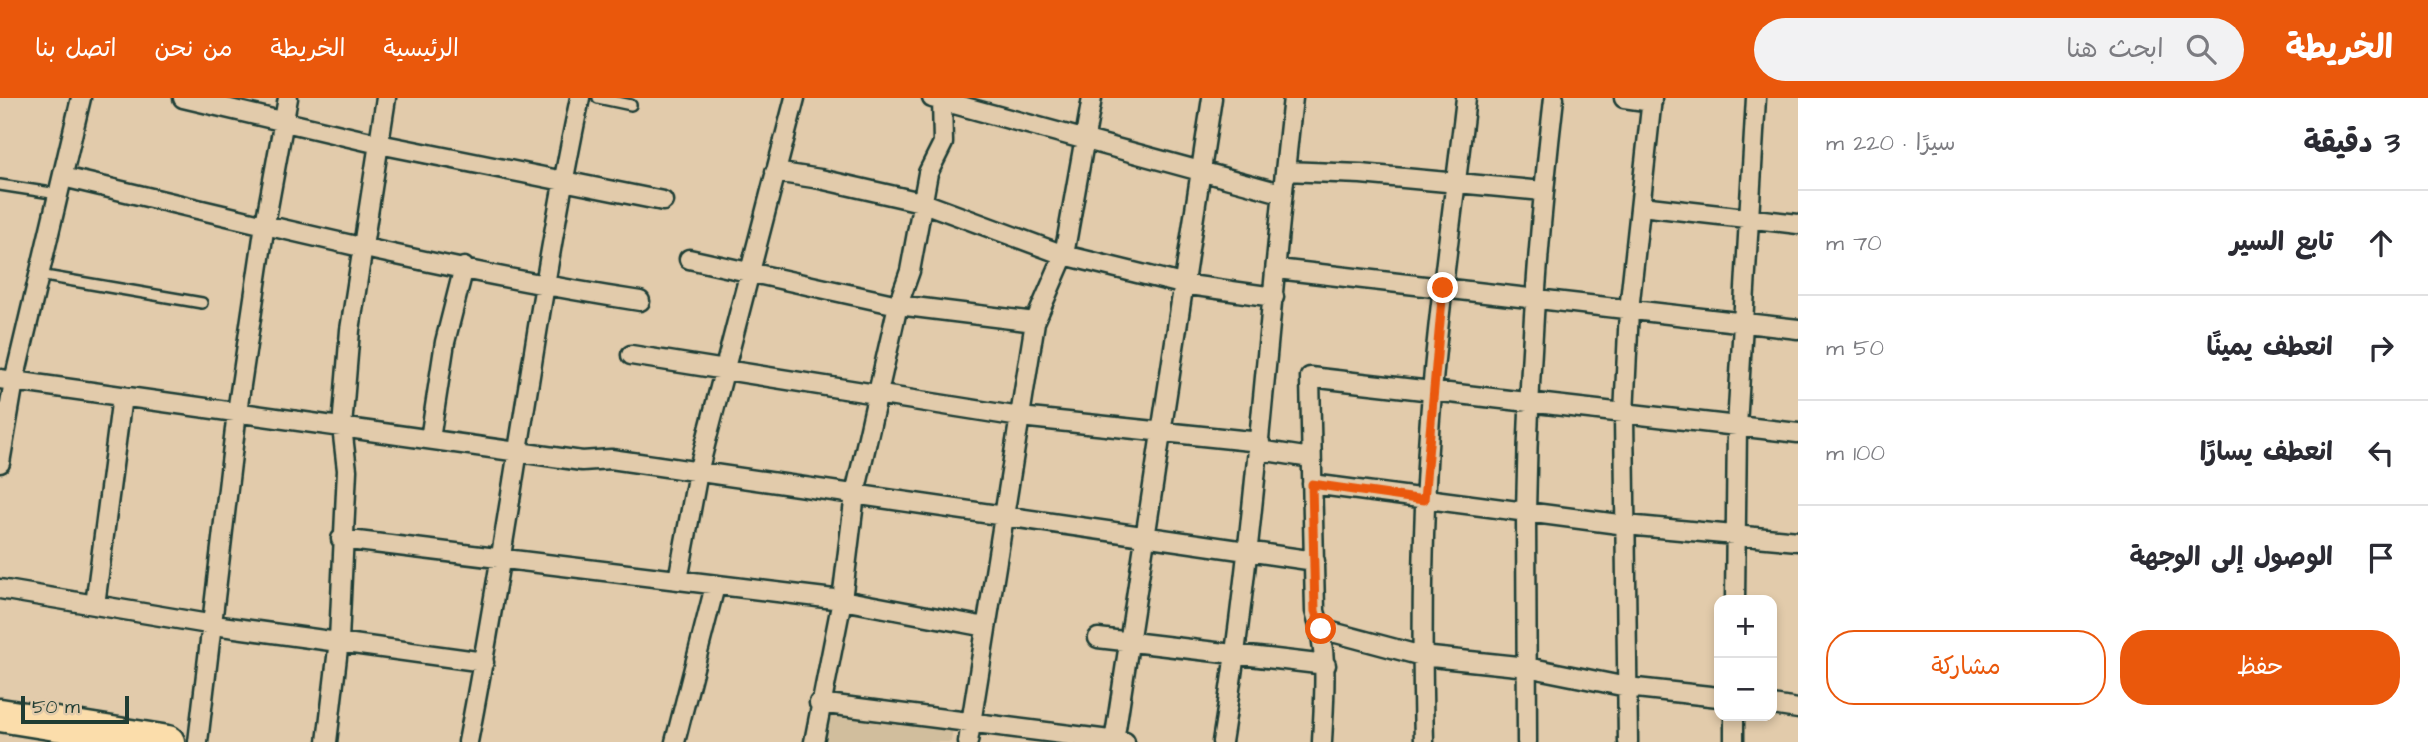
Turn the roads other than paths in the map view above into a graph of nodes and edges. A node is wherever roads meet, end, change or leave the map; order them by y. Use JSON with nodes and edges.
{"nodes":[{"id":1,"x":81,"y":98,"type":"edge"},
{"id":2,"x":183,"y":98,"type":"edge"},
{"id":3,"x":288,"y":98,"type":"edge"},
{"id":4,"x":386,"y":98,"type":"edge"},
{"id":5,"x":580,"y":98,"type":"edge"},
{"id":6,"x":598,"y":98,"type":"edge"},
{"id":7,"x":795,"y":98,"type":"edge"},
{"id":8,"x":1092,"y":98,"type":"edge"},
{"id":9,"x":1212,"y":98,"type":"edge"},
{"id":10,"x":1293,"y":98,"type":"edge"},
{"id":11,"x":1466,"y":98,"type":"edge"},
{"id":12,"x":1554,"y":98,"type":"edge"},
{"id":13,"x":1625,"y":98,"type":"edge"},
{"id":14,"x":1756,"y":98,"type":"edge"},
{"id":15,"x":938,"y":99,"type":"edge"},
{"id":16,"x":1652,"y":100,"type":"edge"},
{"id":17,"x":631,"y":105,"type":"dead end"},
{"id":18,"x":284,"y":121,"type":"junction"},
{"id":19,"x":1083,"y":140,"type":"junction"},
{"id":20,"x":379,"y":144,"type":"junction"},
{"id":21,"x":1285,"y":171,"type":"junction"},
{"id":22,"x":775,"y":172,"type":"junction"},
{"id":23,"x":1200,"y":172,"type":"junction"},
{"id":24,"x":562,"y":181,"type":"junction"},
{"id":25,"x":1457,"y":183,"type":"junction"},
{"id":26,"x":0,"y":185,"type":"edge"},
{"id":27,"x":60,"y":185,"type":"junction"},
{"id":28,"x":1544,"y":191,"type":"junction"},
{"id":29,"x":1281,"y":193,"type":"junction"},
{"id":30,"x":663,"y":201,"type":"dead end"},
{"id":31,"x":920,"y":202,"type":"junction"},
{"id":32,"x":1641,"y":206,"type":"junction"},
{"id":33,"x":1749,"y":218,"type":"junction"},
{"id":34,"x":265,"y":224,"type":"junction"},
{"id":35,"x":1798,"y":224,"type":"edge"},
{"id":36,"x":363,"y":248,"type":"junction"},
{"id":37,"x":1064,"y":255,"type":"junction"},
{"id":38,"x":689,"y":259,"type":"dead end"},
{"id":39,"x":464,"y":267,"type":"junction"},
{"id":40,"x":1277,"y":269,"type":"junction"},
{"id":41,"x":751,"y":273,"type":"junction"},
{"id":42,"x":39,"y":275,"type":"junction"},
{"id":43,"x":1182,"y":284,"type":"junction"},
{"id":44,"x":544,"y":286,"type":"junction"},
{"id":45,"x":1443,"y":288,"type":"junction"},
{"id":46,"x":1273,"y":297,"type":"junction"},
{"id":47,"x":1536,"y":299,"type":"junction"},
{"id":48,"x":640,"y":301,"type":"dead end"},
{"id":49,"x":202,"y":303,"type":"dead end"},
{"id":50,"x":898,"y":305,"type":"junction"},
{"id":51,"x":1629,"y":310,"type":"junction"},
{"id":52,"x":1035,"y":322,"type":"junction"},
{"id":53,"x":1743,"y":323,"type":"junction"},
{"id":54,"x":1798,"y":329,"type":"edge"},
{"id":55,"x":631,"y":355,"type":"dead end"},
{"id":56,"x":726,"y":370,"type":"junction"},
{"id":57,"x":7,"y":380,"type":"edge"},
{"id":58,"x":1432,"y":392,"type":"junction"},
{"id":59,"x":879,"y":395,"type":"junction"},
{"id":60,"x":122,"y":396,"type":"junction"},
{"id":61,"x":1530,"y":403,"type":"junction"},
{"id":62,"x":237,"y":412,"type":"junction"},
{"id":63,"x":1624,"y":415,"type":"junction"},
{"id":64,"x":1020,"y":417,"type":"junction"},
{"id":65,"x":342,"y":426,"type":"junction"},
{"id":66,"x":1737,"y":427,"type":"junction"},
{"id":67,"x":1160,"y":431,"type":"junction"},
{"id":68,"x":1798,"y":433,"type":"edge"},
{"id":69,"x":430,"y":439,"type":"junction"},
{"id":70,"x":1259,"y":446,"type":"junction"},
{"id":71,"x":517,"y":451,"type":"junction"},
{"id":72,"x":1311,"y":458,"type":"junction"},
{"id":73,"x":0,"y":463,"type":"edge"},
{"id":74,"x":698,"y":472,"type":"junction"},
{"id":75,"x":1312,"y":484,"type":"junction"},
{"id":76,"x":855,"y":494,"type":"junction"},
{"id":77,"x":1424,"y":500,"type":"junction"},
{"id":78,"x":1526,"y":512,"type":"junction"},
{"id":79,"x":1005,"y":518,"type":"junction"},
{"id":80,"x":1626,"y":525,"type":"junction"},
{"id":81,"x":1735,"y":536,"type":"junction"},
{"id":82,"x":1144,"y":537,"type":"junction"},
{"id":83,"x":341,"y":539,"type":"junction"},
{"id":84,"x":1798,"y":541,"type":"edge"},
{"id":85,"x":1249,"y":551,"type":"junction"},
{"id":86,"x":502,"y":558,"type":"junction"},
{"id":87,"x":1315,"y":561,"type":"junction"},
{"id":88,"x":678,"y":580,"type":"junction"},
{"id":89,"x":715,"y":586,"type":"junction"},
{"id":90,"x":0,"y":589,"type":"edge"},
{"id":91,"x":1735,"y":595,"type":"edge"},
{"id":92,"x":842,"y":600,"type":"junction"},
{"id":93,"x":95,"y":605,"type":"junction"},
{"id":94,"x":214,"y":625,"type":"junction"},
{"id":95,"x":986,"y":627,"type":"junction"},
{"id":96,"x":1321,"y":629,"type":"junction"},
{"id":97,"x":1098,"y":638,"type":"dead end"},
{"id":98,"x":339,"y":640,"type":"junction"},
{"id":99,"x":1130,"y":643,"type":"junction"},
{"id":100,"x":1236,"y":656,"type":"junction"},
{"id":101,"x":1422,"y":656,"type":"junction"},
{"id":102,"x":484,"y":662,"type":"junction"},
{"id":103,"x":1326,"y":665,"type":"junction"},
{"id":104,"x":1527,"y":667,"type":"junction"},
{"id":105,"x":1627,"y":687,"type":"junction"},
{"id":106,"x":1714,"y":696,"type":"edge"},
{"id":107,"x":819,"y":703,"type":"junction"},
{"id":108,"x":1777,"y":706,"type":"edge"},
{"id":109,"x":1798,"y":709,"type":"edge"},
{"id":110,"x":0,"y":715,"type":"edge"},
{"id":111,"x":1734,"y":721,"type":"edge"},
{"id":112,"x":970,"y":722,"type":"junction"},
{"id":113,"x":168,"y":742,"type":"edge"},
{"id":114,"x":198,"y":742,"type":"edge"},
{"id":115,"x":327,"y":742,"type":"edge"},
{"id":116,"x":468,"y":742,"type":"edge"},
{"id":117,"x":675,"y":742,"type":"edge"},
{"id":118,"x":814,"y":742,"type":"edge"},
{"id":119,"x":968,"y":742,"type":"edge"},
{"id":120,"x":1118,"y":742,"type":"edge"},
{"id":121,"x":1222,"y":742,"type":"edge"},
{"id":122,"x":1322,"y":742,"type":"edge"},
{"id":123,"x":1424,"y":742,"type":"edge"},
{"id":124,"x":1527,"y":742,"type":"edge"},
{"id":125,"x":1628,"y":742,"type":"edge"},
{"id":126,"x":1734,"y":742,"type":"edge"}],
"edges":[{"from":1,"to":27,"type":"street"},
{"from":2,"to":18,"type":"street"},
{"from":3,"to":18,"type":"street"},
{"from":4,"to":20,"type":"street"},
{"from":5,"to":24,"type":"street"},
{"from":6,"to":17,"type":"lane"},
{"from":7,"to":22,"type":"street"},
{"from":8,"to":19,"type":"street"},
{"from":9,"to":23,"type":"street"},
{"from":10,"to":21,"type":"street"},
{"from":11,"to":25,"type":"street"},
{"from":12,"to":28,"type":"street"},
{"from":13,"to":16,"type":"street"},
{"from":14,"to":33,"type":"street"},
{"from":15,"to":19,"type":"street"},
{"from":15,"to":31,"type":"street"},
{"from":16,"to":32,"type":"street"},
{"from":18,"to":20,"type":"street"},
{"from":18,"to":34,"type":"street"},
{"from":19,"to":23,"type":"street"},
{"from":19,"to":37,"type":"street"},
{"from":20,"to":24,"type":"street"},
{"from":20,"to":36,"type":"street"},
{"from":21,"to":25,"type":"street"},
{"from":21,"to":29,"type":"street"},
{"from":22,"to":31,"type":"street"},
{"from":22,"to":41,"type":"street"},
{"from":23,"to":29,"type":"street"},
{"from":23,"to":43,"type":"street"},
{"from":24,"to":30,"type":"street"},
{"from":24,"to":44,"type":"street"},
{"from":25,"to":28,"type":"street"},
{"from":25,"to":45,"type":"street"},
{"from":26,"to":27,"type":"lane"},
{"from":27,"to":34,"type":"street"},
{"from":27,"to":42,"type":"street"},
{"from":28,"to":47,"type":"street"},
{"from":29,"to":40,"type":"street"},
{"from":31,"to":37,"type":"street"},
{"from":31,"to":50,"type":"street"},
{"from":32,"to":33,"type":"street"},
{"from":32,"to":51,"type":"street"},
{"from":33,"to":35,"type":"street"},
{"from":33,"to":53,"type":"street"},
{"from":34,"to":36,"type":"street"},
{"from":34,"to":62,"type":"street"},
{"from":36,"to":39,"type":"street"},
{"from":36,"to":65,"type":"street"},
{"from":37,"to":43,"type":"street"},
{"from":37,"to":52,"type":"street"},
{"from":38,"to":41,"type":"street"},
{"from":39,"to":44,"type":"street"},
{"from":39,"to":69,"type":"street"},
{"from":40,"to":45,"type":"street"},
{"from":40,"to":46,"type":"street"},
{"from":41,"to":50,"type":"street"},
{"from":41,"to":56,"type":"street"},
{"from":42,"to":49,"type":"lane"},
{"from":42,"to":57,"type":"street"},
{"from":43,"to":46,"type":"street"},
{"from":43,"to":67,"type":"street"},
{"from":44,"to":48,"type":"street"},
{"from":44,"to":71,"type":"street"},
{"from":45,"to":47,"type":"street"},
{"from":45,"to":58,"type":"street"},
{"from":46,"to":70,"type":"street"},
{"from":47,"to":51,"type":"street"},
{"from":47,"to":61,"type":"street"},
{"from":50,"to":52,"type":"street"},
{"from":50,"to":59,"type":"street"},
{"from":51,"to":53,"type":"street"},
{"from":51,"to":63,"type":"street"},
{"from":52,"to":64,"type":"street"},
{"from":53,"to":54,"type":"street"},
{"from":53,"to":66,"type":"street"},
{"from":55,"to":56,"type":"street"},
{"from":56,"to":59,"type":"street"},
{"from":56,"to":74,"type":"street"},
{"from":57,"to":60,"type":"street"},
{"from":57,"to":73,"type":"street"},
{"from":58,"to":61,"type":"street"},
{"from":58,"to":72,"type":"street"},
{"from":58,"to":77,"type":"street"},
{"from":59,"to":64,"type":"street"},
{"from":59,"to":76,"type":"street"},
{"from":60,"to":62,"type":"street"},
{"from":60,"to":93,"type":"street"},
{"from":61,"to":63,"type":"street"},
{"from":61,"to":78,"type":"street"},
{"from":62,"to":65,"type":"street"},
{"from":62,"to":94,"type":"street"},
{"from":63,"to":66,"type":"street"},
{"from":63,"to":80,"type":"street"},
{"from":64,"to":67,"type":"street"},
{"from":64,"to":79,"type":"street"},
{"from":65,"to":69,"type":"street"},
{"from":65,"to":83,"type":"street"},
{"from":66,"to":68,"type":"street"},
{"from":66,"to":81,"type":"street"},
{"from":67,"to":70,"type":"street"},
{"from":67,"to":82,"type":"street"},
{"from":69,"to":71,"type":"street"},
{"from":70,"to":72,"type":"street"},
{"from":70,"to":85,"type":"street"},
{"from":71,"to":74,"type":"street"},
{"from":71,"to":86,"type":"street"},
{"from":72,"to":75,"type":"street"},
{"from":74,"to":76,"type":"street"},
{"from":74,"to":88,"type":"street"},
{"from":75,"to":77,"type":"street"},
{"from":75,"to":87,"type":"street"},
{"from":76,"to":79,"type":"street"},
{"from":76,"to":92,"type":"street"},
{"from":77,"to":78,"type":"street"},
{"from":77,"to":101,"type":"street"},
{"from":78,"to":80,"type":"street"},
{"from":78,"to":104,"type":"street"},
{"from":79,"to":82,"type":"street"},
{"from":79,"to":95,"type":"street"},
{"from":80,"to":81,"type":"street"},
{"from":80,"to":105,"type":"street"},
{"from":81,"to":84,"type":"street"},
{"from":81,"to":91,"type":"street"},
{"from":82,"to":85,"type":"street"},
{"from":82,"to":99,"type":"street"},
{"from":83,"to":86,"type":"street"},
{"from":83,"to":98,"type":"street"},
{"from":85,"to":87,"type":"street"},
{"from":85,"to":100,"type":"street"},
{"from":86,"to":88,"type":"street"},
{"from":86,"to":102,"type":"street"},
{"from":87,"to":96,"type":"street"},
{"from":88,"to":89,"type":"street"},
{"from":89,"to":92,"type":"street"},
{"from":89,"to":117,"type":"street"},
{"from":90,"to":93,"type":"street"},
{"from":92,"to":95,"type":"street"},
{"from":92,"to":107,"type":"street"},
{"from":93,"to":94,"type":"street"},
{"from":94,"to":98,"type":"street"},
{"from":94,"to":114,"type":"street"},
{"from":95,"to":112,"type":"street"},
{"from":96,"to":101,"type":"street"},
{"from":96,"to":103,"type":"street"},
{"from":97,"to":99,"type":"street"},
{"from":98,"to":102,"type":"street"},
{"from":98,"to":115,"type":"street"},
{"from":99,"to":100,"type":"street"},
{"from":99,"to":120,"type":"street"},
{"from":100,"to":103,"type":"street"},
{"from":100,"to":121,"type":"street"},
{"from":101,"to":104,"type":"street"},
{"from":101,"to":123,"type":"street"},
{"from":102,"to":116,"type":"street"},
{"from":103,"to":122,"type":"street"},
{"from":104,"to":105,"type":"street"},
{"from":104,"to":124,"type":"street"},
{"from":105,"to":106,"type":"street"},
{"from":105,"to":125,"type":"street"},
{"from":107,"to":112,"type":"street"},
{"from":107,"to":118,"type":"street"},
{"from":108,"to":109,"type":"street"},
{"from":110,"to":113,"type":"highway"},
{"from":111,"to":126,"type":"street"},
{"from":112,"to":119,"type":"street"},
{"from":112,"to":120,"type":"street"}]}
